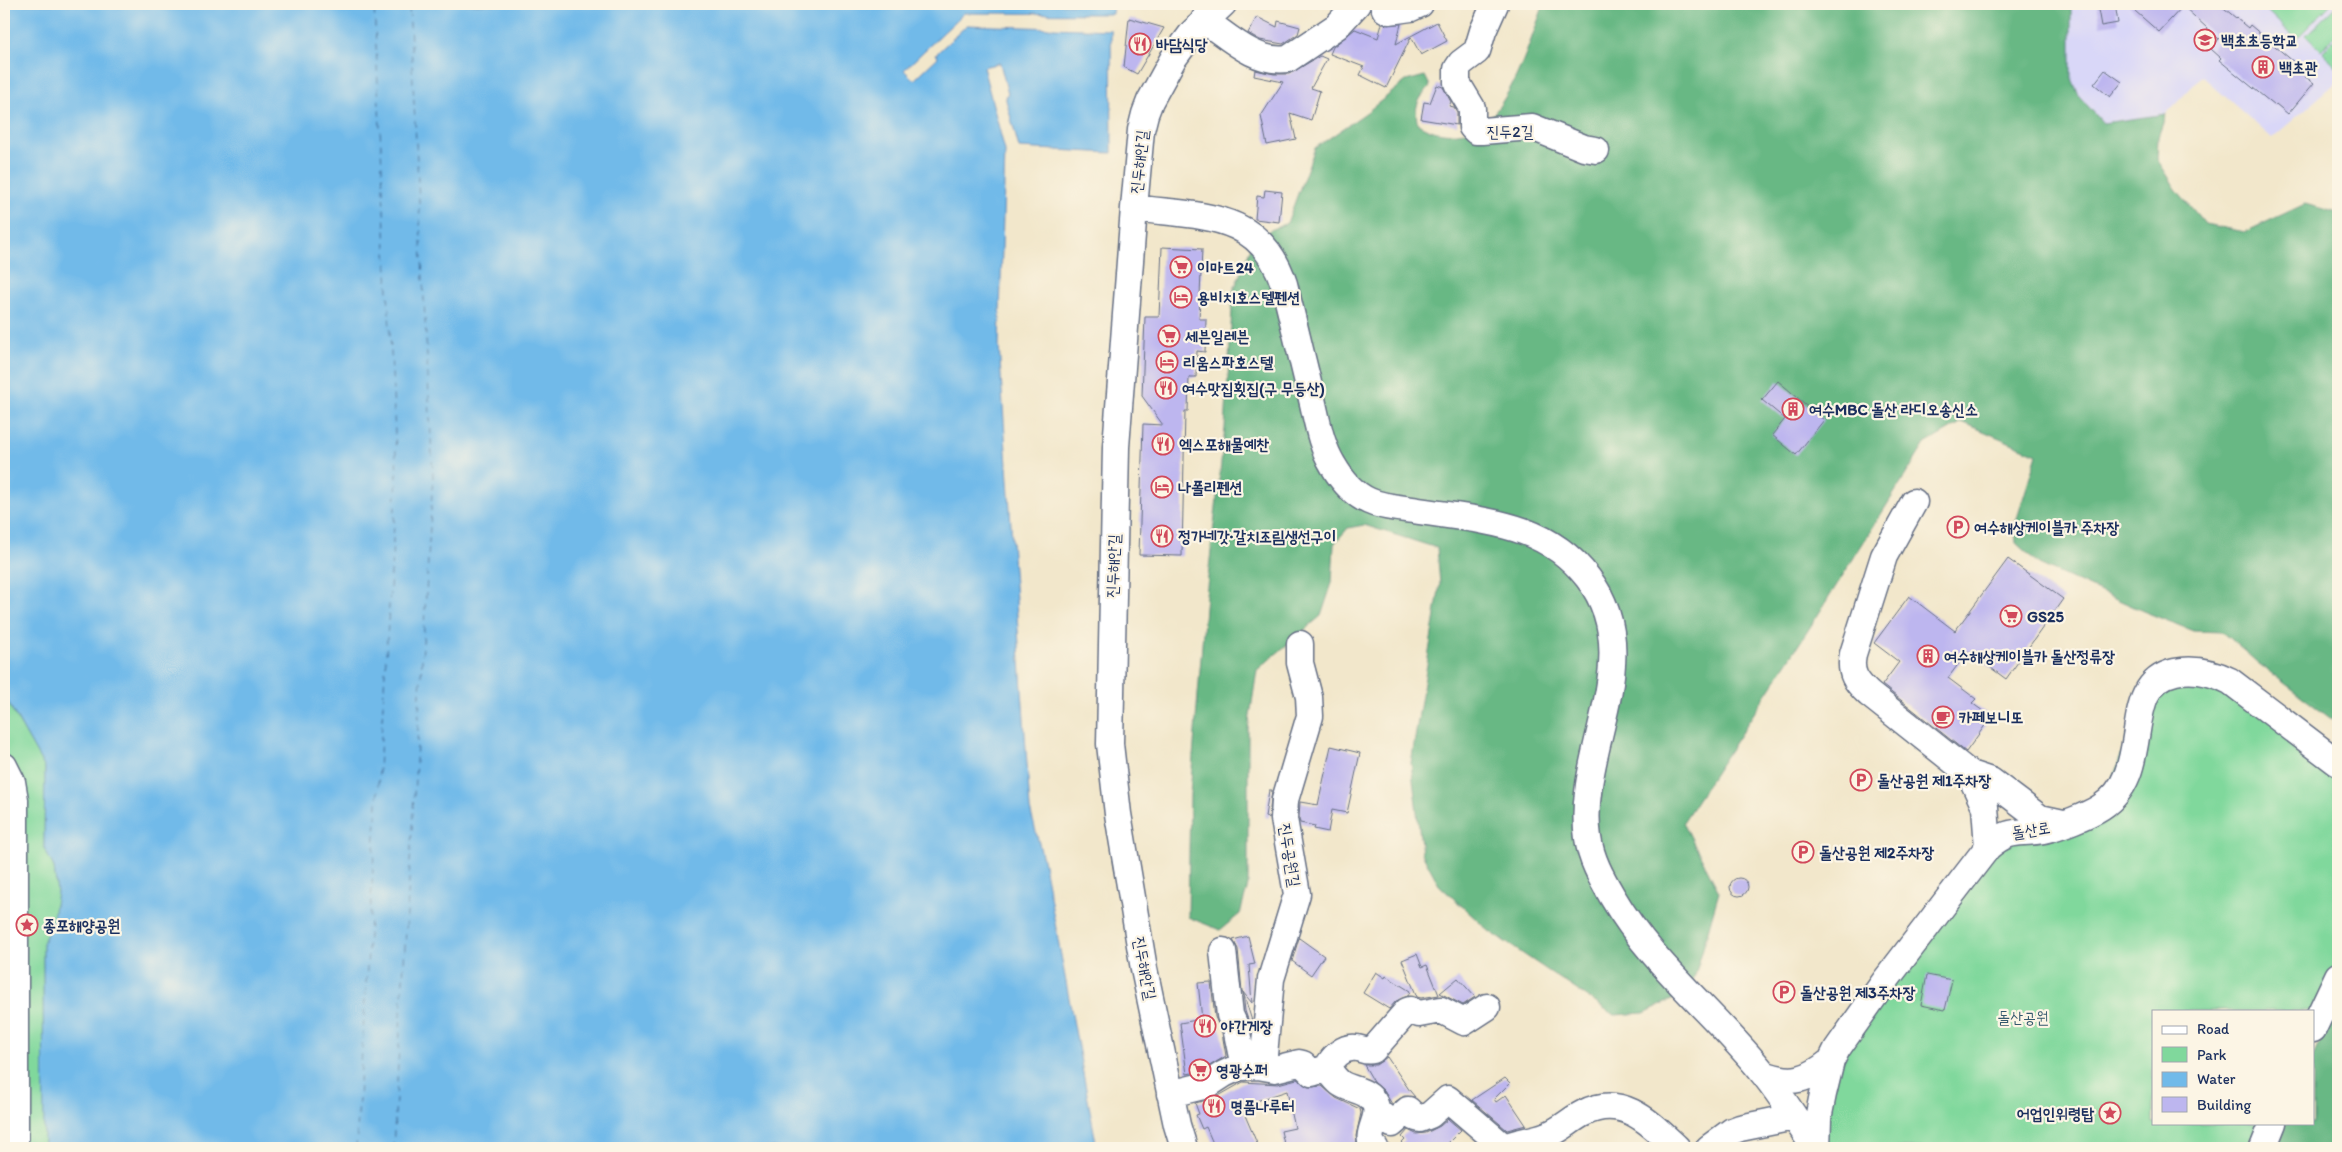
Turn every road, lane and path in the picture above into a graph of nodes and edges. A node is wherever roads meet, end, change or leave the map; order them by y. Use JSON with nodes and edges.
{"nodes":[{"id":1,"x":1356,"y":4,"type":"edge"},
{"id":2,"x":1384,"y":4,"type":"edge"},
{"id":3,"x":1420,"y":4,"type":"edge"},
{"id":4,"x":1495,"y":4,"type":"edge"},
{"id":5,"x":1214,"y":12,"type":"edge"},
{"id":6,"x":1596,"y":150,"type":"dead end"},
{"id":7,"x":1134,"y":208,"type":"junction"},
{"id":8,"x":1914,"y":502,"type":"dead end"},
{"id":9,"x":1300,"y":644,"type":"dead end"},
{"id":10,"x":2338,"y":763,"type":"edge"},
{"id":11,"x":4,"y":766,"type":"edge"},
{"id":12,"x":1970,"y":774,"type":"junction"},
{"id":13,"x":2063,"y":822,"type":"junction"},
{"id":14,"x":1988,"y":847,"type":"junction"},
{"id":15,"x":1223,"y":951,"type":"dead end"},
{"id":16,"x":2338,"y":976,"type":"edge"},
{"id":17,"x":1487,"y":1007,"type":"dead end"},
{"id":18,"x":2314,"y":1027,"type":"edge"},
{"id":19,"x":1831,"y":1061,"type":"junction"},
{"id":20,"x":1254,"y":1066,"type":"junction"},
{"id":21,"x":1327,"y":1068,"type":"junction"},
{"id":22,"x":1764,"y":1074,"type":"junction"},
{"id":23,"x":1170,"y":1094,"type":"junction"},
{"id":24,"x":1377,"y":1111,"type":"junction"},
{"id":25,"x":1794,"y":1117,"type":"junction"},
{"id":26,"x":2273,"y":1124,"type":"edge"},
{"id":27,"x":15,"y":1148,"type":"edge"},
{"id":28,"x":1184,"y":1148,"type":"edge"},
{"id":29,"x":1376,"y":1148,"type":"edge"},
{"id":30,"x":1503,"y":1148,"type":"edge"},
{"id":31,"x":1677,"y":1148,"type":"edge"},
{"id":32,"x":1709,"y":1148,"type":"edge"},
{"id":33,"x":1816,"y":1148,"type":"edge"},
{"id":34,"x":2263,"y":1148,"type":"edge"}],
"edges":[{"from":1,"to":5,"type":"street"},
{"from":2,"to":3,"type":"street"},
{"from":4,"to":6,"type":"street","name":"진두2길"},
{"from":5,"to":7,"type":"street","name":"진두해안길"},
{"from":7,"to":22,"type":"street"},
{"from":7,"to":23,"type":"street","name":"진두해안길"},
{"from":8,"to":12,"type":"street"},
{"from":9,"to":20,"type":"street","name":"진두공원길"},
{"from":10,"to":13,"type":"street","name":"돌산로"},
{"from":11,"to":27,"type":"street"},
{"from":12,"to":13,"type":"street"},
{"from":12,"to":14,"type":"street"},
{"from":13,"to":14,"type":"street","name":"돌산로"},
{"from":14,"to":19,"type":"street","name":"돌산로"},
{"from":15,"to":20,"type":"street"},
{"from":16,"to":18,"type":"street"},
{"from":17,"to":21,"type":"street"},
{"from":19,"to":22,"type":"street"},
{"from":19,"to":33,"type":"street","name":"돌산로"},
{"from":20,"to":21,"type":"street"},
{"from":20,"to":23,"type":"street"},
{"from":21,"to":24,"type":"street"},
{"from":22,"to":25,"type":"street"},
{"from":23,"to":28,"type":"street","name":"진두해안길"},
{"from":24,"to":29,"type":"street"},
{"from":24,"to":30,"type":"street"},
{"from":25,"to":32,"type":"street"},
{"from":25,"to":33,"type":"street"},
{"from":26,"to":34,"type":"street"},
{"from":30,"to":31,"type":"street"}]}
